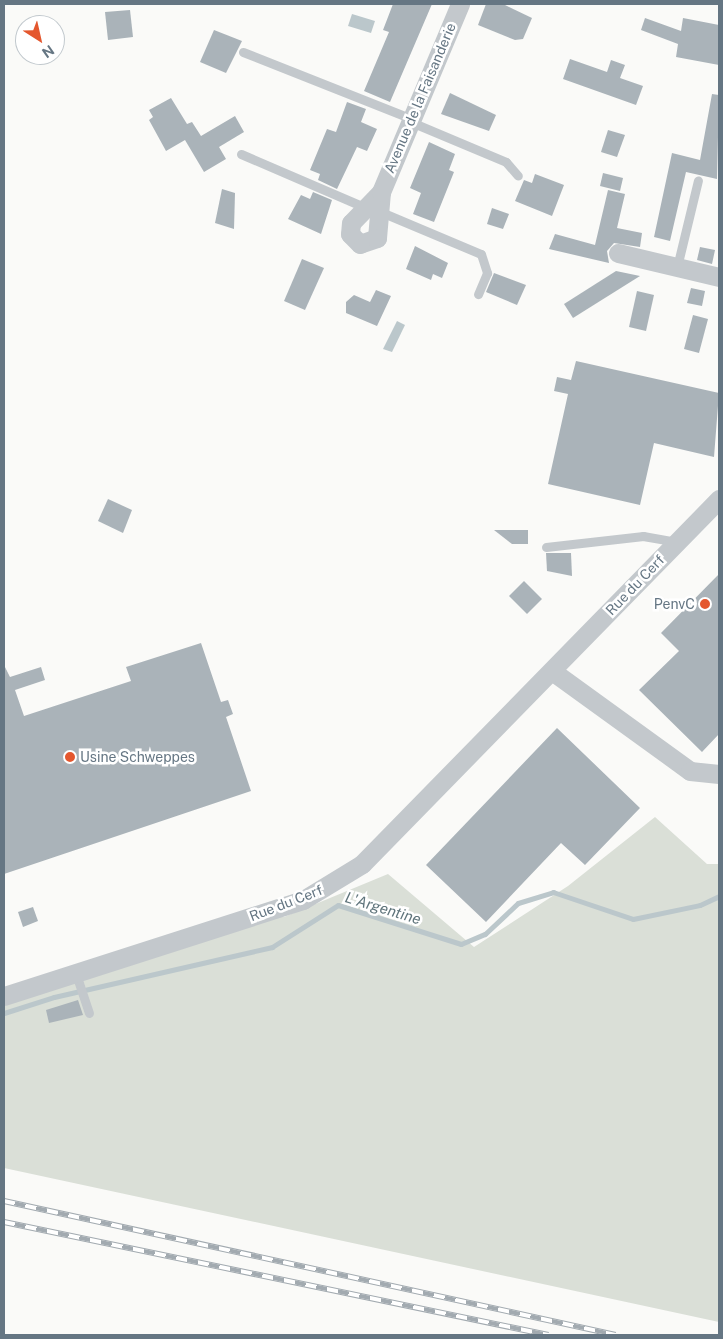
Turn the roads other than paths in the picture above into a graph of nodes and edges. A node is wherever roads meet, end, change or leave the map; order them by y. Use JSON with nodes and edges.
{"nodes":[{"id":1,"x":460,"y":4,"type":"edge"},
{"id":2,"x":243,"y":52,"type":"dead end"},
{"id":3,"x":412,"y":121,"type":"junction"},
{"id":4,"x":241,"y":154,"type":"dead end"},
{"id":5,"x":518,"y":176,"type":"dead end"},
{"id":6,"x":698,"y":180,"type":"dead end"},
{"id":7,"x":373,"y":210,"type":"junction"},
{"id":8,"x":618,"y":253,"type":"dead end"},
{"id":9,"x":677,"y":267,"type":"junction"},
{"id":10,"x":719,"y":277,"type":"edge"},
{"id":11,"x":478,"y":294,"type":"dead end"},
{"id":12,"x":719,"y":499,"type":"edge"},
{"id":13,"x":676,"y":542,"type":"junction"},
{"id":14,"x":546,"y":547,"type":"dead end"},
{"id":15,"x":552,"y":671,"type":"junction"},
{"id":16,"x":719,"y":774,"type":"edge"},
{"id":17,"x":77,"y":978,"type":"junction"},
{"id":18,"x":4,"y":996,"type":"edge"},
{"id":19,"x":89,"y":1013,"type":"dead end"}],
"edges":[{"from":1,"to":3,"type":"street","name":"Avenue de la Faisanderie"},
{"from":2,"to":3,"type":"lane"},
{"from":3,"to":5,"type":"lane"},
{"from":3,"to":7,"type":"street","name":"Avenue de la Faisanderie"},
{"from":4,"to":7,"type":"lane"},
{"from":6,"to":9,"type":"lane"},
{"from":7,"to":11,"type":"lane"},
{"from":8,"to":9,"type":"street"},
{"from":9,"to":10,"type":"street"},
{"from":12,"to":13,"type":"street","name":"Rue du Cerf"},
{"from":13,"to":14,"type":"lane"},
{"from":13,"to":15,"type":"street","name":"Rue du Cerf"},
{"from":15,"to":16,"type":"street"},
{"from":15,"to":17,"type":"street","name":"Rue du Cerf"},
{"from":17,"to":18,"type":"street","name":"Rue du Cerf"},
{"from":17,"to":19,"type":"lane"}]}
